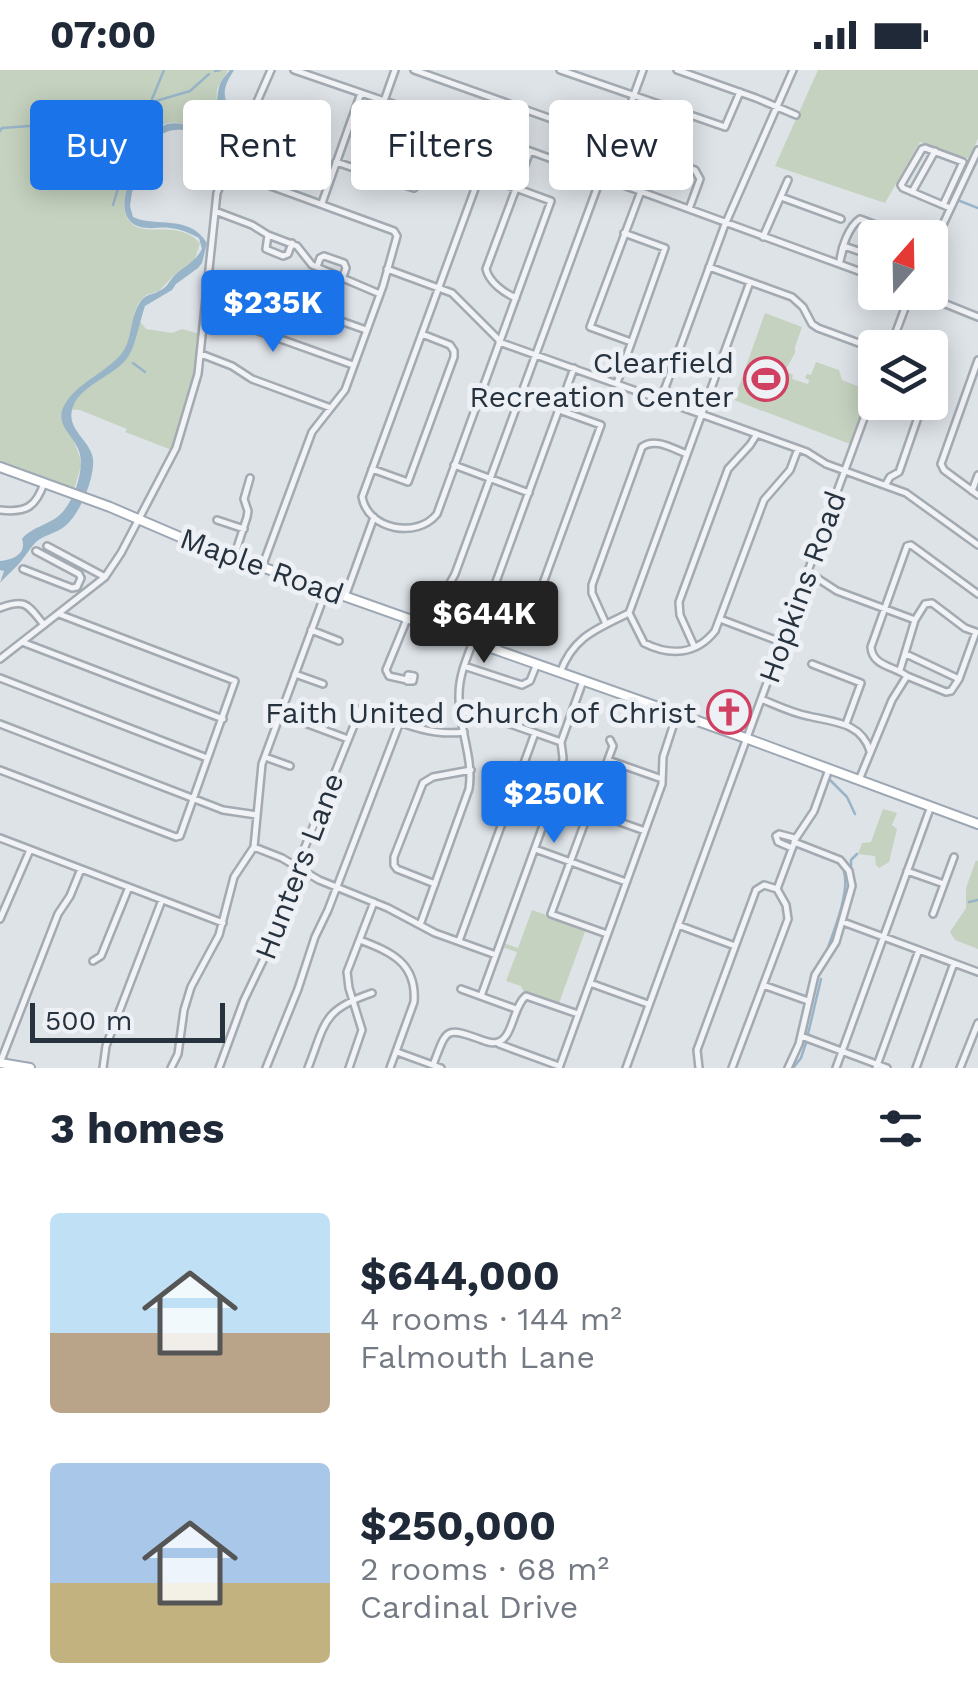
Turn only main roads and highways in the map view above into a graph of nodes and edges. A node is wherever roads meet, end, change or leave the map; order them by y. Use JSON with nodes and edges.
{"nodes":[{"id":1,"x":0,"y":467,"type":"edge"},
{"id":2,"x":978,"y":824,"type":"edge"},
{"id":3,"x":0,"y":1063,"type":"edge"},
{"id":4,"x":30,"y":1068,"type":"edge"}],
"edges":[{"from":1,"to":2,"type":"main road","name":"Maple Road"},
{"from":3,"to":4,"type":"main road"}]}
